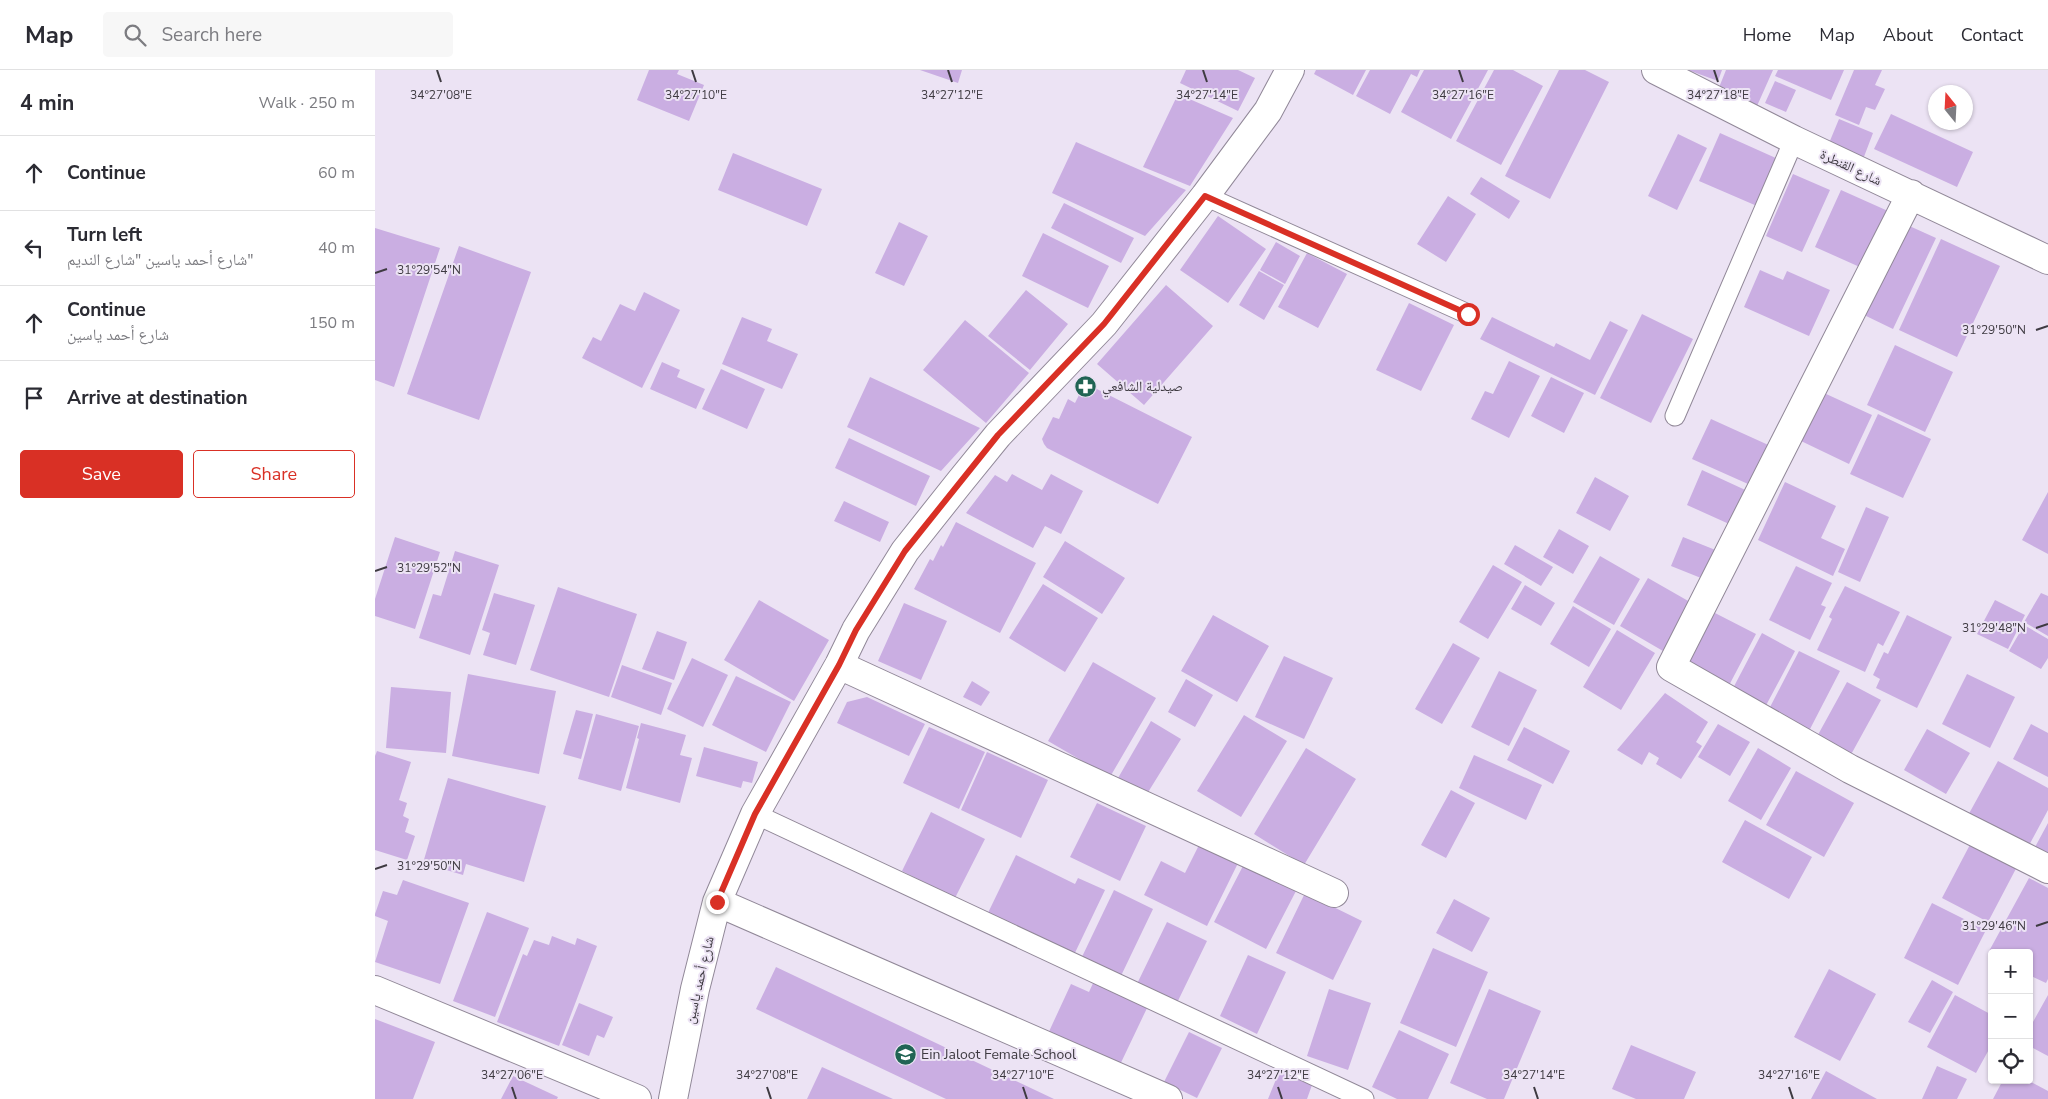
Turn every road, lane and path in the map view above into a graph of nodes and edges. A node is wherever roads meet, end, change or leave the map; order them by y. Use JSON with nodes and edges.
{"nodes":[{"id":1,"x":1290,"y":70,"type":"edge"},
{"id":2,"x":1656,"y":70,"type":"edge"},
{"id":3,"x":1795,"y":140,"type":"junction"},
{"id":4,"x":1911,"y":194,"type":"junction"},
{"id":5,"x":1205,"y":196,"type":"junction"},
{"id":6,"x":2048,"y":260,"type":"edge"},
{"id":7,"x":1468,"y":314,"type":"dead end"},
{"id":8,"x":1675,"y":416,"type":"dead end"},
{"id":9,"x":839,"y":665,"type":"junction"},
{"id":10,"x":755,"y":814,"type":"junction"},
{"id":11,"x":2048,"y":869,"type":"edge"},
{"id":12,"x":1334,"y":893,"type":"dead end"},
{"id":13,"x":717,"y":902,"type":"junction"},
{"id":14,"x":375,"y":990,"type":"edge"},
{"id":15,"x":637,"y":1099,"type":"edge"},
{"id":16,"x":673,"y":1099,"type":"edge"},
{"id":17,"x":1168,"y":1099,"type":"edge"},
{"id":18,"x":1364,"y":1099,"type":"edge"}],
"edges":[{"from":1,"to":5,"type":"street","name":"شارع أحمد ياسين"},
{"from":2,"to":3,"type":"street","name":"شارع القنطرة"},
{"from":3,"to":4,"type":"street","name":"شارع القنطرة"},
{"from":3,"to":8,"type":"lane"},
{"from":4,"to":6,"type":"street","name":"شارع القنطرة"},
{"from":4,"to":11,"type":"street"},
{"from":5,"to":7,"type":"lane"},
{"from":5,"to":9,"type":"street","name":"شارع أحمد ياسين"},
{"from":9,"to":10,"type":"street","name":"شارع أحمد ياسين"},
{"from":9,"to":12,"type":"street"},
{"from":10,"to":13,"type":"street","name":"شارع أحمد ياسين"},
{"from":10,"to":18,"type":"lane"},
{"from":13,"to":16,"type":"street","name":"شارع أحمد ياسين"},
{"from":13,"to":17,"type":"street"},
{"from":14,"to":15,"type":"street"}]}
